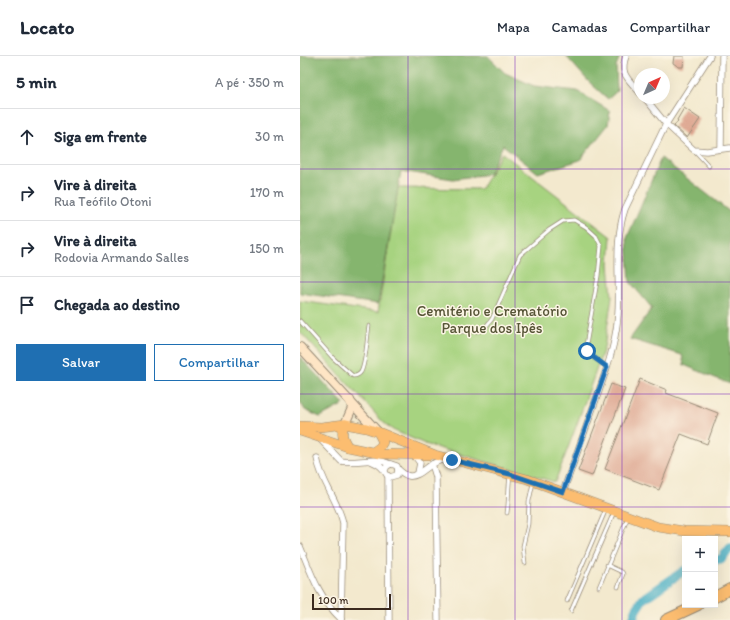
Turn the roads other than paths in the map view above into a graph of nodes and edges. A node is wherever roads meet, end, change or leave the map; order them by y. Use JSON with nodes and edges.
{"nodes":[{"id":1,"x":626,"y":56,"type":"edge"},
{"id":2,"x":710,"y":56,"type":"edge"},
{"id":3,"x":722,"y":56,"type":"edge"},
{"id":4,"x":634,"y":86,"type":"edge"},
{"id":5,"x":649,"y":104,"type":"edge"},
{"id":6,"x":666,"y":124,"type":"junction"},
{"id":7,"x":721,"y":148,"type":"junction"},
{"id":8,"x":730,"y":148,"type":"edge"},
{"id":9,"x":694,"y":150,"type":"junction"},
{"id":10,"x":709,"y":166,"type":"dead end"},
{"id":11,"x":300,"y":321,"type":"edge"},
{"id":12,"x":369,"y":326,"type":"dead end"},
{"id":13,"x":459,"y":332,"type":"dead end"},
{"id":14,"x":300,"y":347,"type":"edge"},
{"id":15,"x":607,"y":367,"type":"junction"},
{"id":16,"x":350,"y":400,"type":"junction"},
{"id":17,"x":345,"y":424,"type":"junction"},
{"id":18,"x":300,"y":426,"type":"edge"},
{"id":19,"x":300,"y":431,"type":"edge"},
{"id":20,"x":378,"y":432,"type":"junction"},
{"id":21,"x":318,"y":437,"type":"junction"},
{"id":22,"x":343,"y":445,"type":"junction"},
{"id":23,"x":333,"y":453,"type":"junction"},
{"id":24,"x":414,"y":455,"type":"junction"},
{"id":25,"x":372,"y":457,"type":"junction"},
{"id":26,"x":317,"y":458,"type":"dead end"},
{"id":27,"x":433,"y":460,"type":"junction"},
{"id":28,"x":390,"y":464,"type":"junction"},
{"id":29,"x":385,"y":470,"type":"junction"},
{"id":30,"x":397,"y":472,"type":"junction"},
{"id":31,"x":418,"y":473,"type":"junction"},
{"id":32,"x":510,"y":474,"type":"junction"},
{"id":33,"x":388,"y":476,"type":"junction"},
{"id":34,"x":436,"y":477,"type":"junction"},
{"id":35,"x":534,"y":482,"type":"junction"},
{"id":36,"x":563,"y":492,"type":"junction"},
{"id":37,"x":610,"y":510,"type":"junction"},
{"id":38,"x":507,"y":513,"type":"dead end"},
{"id":39,"x":628,"y":517,"type":"junction"},
{"id":40,"x":730,"y":532,"type":"edge"},
{"id":41,"x":300,"y":546,"type":"edge"},
{"id":42,"x":526,"y":563,"type":"dead end"},
{"id":43,"x":607,"y":565,"type":"junction"},
{"id":44,"x":599,"y":587,"type":"dead end"},
{"id":45,"x":618,"y":587,"type":"dead end"},
{"id":46,"x":730,"y":589,"type":"edge"},
{"id":47,"x":718,"y":595,"type":"edge"},
{"id":48,"x":567,"y":601,"type":"dead end"},
{"id":49,"x":692,"y":608,"type":"edge"},
{"id":50,"x":571,"y":611,"type":"dead end"},
{"id":51,"x":341,"y":620,"type":"edge"},
{"id":52,"x":389,"y":620,"type":"edge"},
{"id":53,"x":438,"y":620,"type":"edge"},
{"id":54,"x":666,"y":620,"type":"edge"}],
"edges":[{"from":1,"to":4,"type":"street"},
{"from":2,"to":6,"type":"street"},
{"from":3,"to":7,"type":"street"},
{"from":5,"to":6,"type":"street"},
{"from":6,"to":9,"type":"street"},
{"from":6,"to":15,"type":"street"},
{"from":7,"to":8,"type":"street"},
{"from":7,"to":9,"type":"street"},
{"from":9,"to":10,"type":"lane"},
{"from":11,"to":12,"type":"lane"},
{"from":13,"to":15,"type":"lane"},
{"from":14,"to":16,"type":"street"},
{"from":15,"to":36,"type":"street"},
{"from":16,"to":17,"type":"street"},
{"from":16,"to":20,"type":"street"},
{"from":17,"to":18,"type":"main road"},
{"from":17,"to":20,"type":"main road"},
{"from":17,"to":22,"type":"main road"},
{"from":19,"to":21,"type":"main road"},
{"from":20,"to":25,"type":"main road"},
{"from":20,"to":27,"type":"main road"},
{"from":21,"to":22,"type":"main road"},
{"from":21,"to":23,"type":"street"},
{"from":22,"to":23,"type":"street"},
{"from":22,"to":25,"type":"main road"},
{"from":23,"to":25,"type":"street"},
{"from":24,"to":25,"type":"main road"},
{"from":24,"to":27,"type":"main road"},
{"from":24,"to":31,"type":"street"},
{"from":25,"to":28,"type":"street"},
{"from":25,"to":29,"type":"street"},
{"from":26,"to":51,"type":"street"},
{"from":27,"to":31,"type":"street"},
{"from":27,"to":32,"type":"main road"},
{"from":27,"to":34,"type":"street"},
{"from":28,"to":29,"type":"street"},
{"from":28,"to":30,"type":"street"},
{"from":29,"to":33,"type":"street"},
{"from":30,"to":31,"type":"street"},
{"from":30,"to":33,"type":"street"},
{"from":31,"to":34,"type":"street"},
{"from":32,"to":35,"type":"main road"},
{"from":32,"to":38,"type":"lane"},
{"from":33,"to":52,"type":"street"},
{"from":34,"to":53,"type":"street"},
{"from":35,"to":36,"type":"main road"},
{"from":35,"to":42,"type":"lane"},
{"from":36,"to":37,"type":"main road"},
{"from":37,"to":39,"type":"main road"},
{"from":37,"to":48,"type":"lane"},
{"from":37,"to":50,"type":"lane"},
{"from":39,"to":40,"type":"main road"},
{"from":39,"to":43,"type":"lane"},
{"from":41,"to":51,"type":"street"},
{"from":43,"to":44,"type":"lane"},
{"from":43,"to":45,"type":"lane"},
{"from":46,"to":47,"type":"highway"},
{"from":49,"to":54,"type":"highway"}]}
